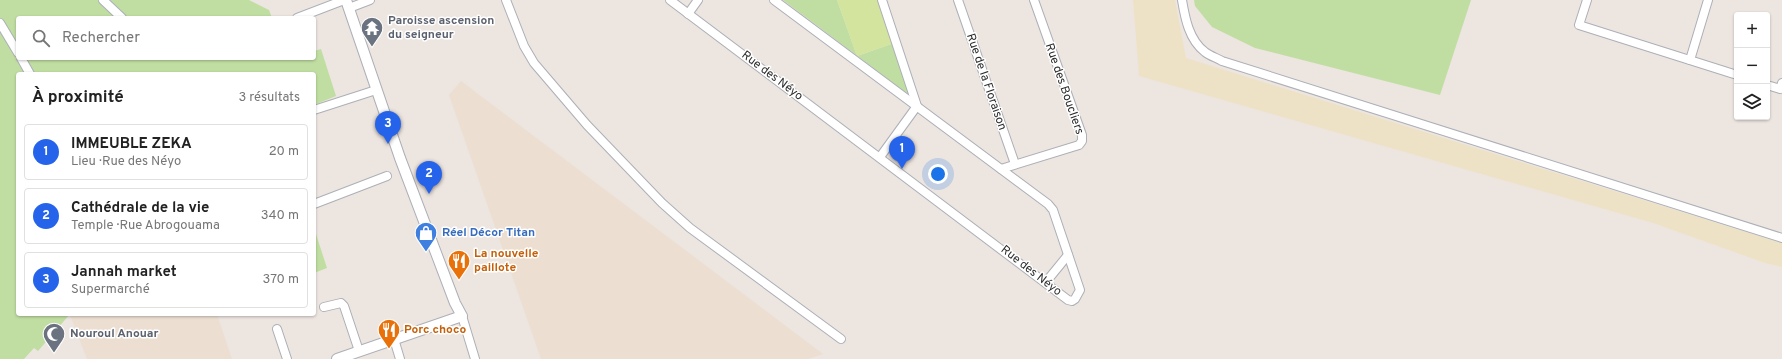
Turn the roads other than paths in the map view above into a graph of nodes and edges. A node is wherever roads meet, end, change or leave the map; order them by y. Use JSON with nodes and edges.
{"nodes":[{"id":1,"x":103,"y":0,"type":"edge"},
{"id":2,"x":370,"y":0,"type":"edge"},
{"id":3,"x":506,"y":0,"type":"edge"},
{"id":4,"x":670,"y":0,"type":"edge"},
{"id":5,"x":698,"y":0,"type":"edge"},
{"id":6,"x":774,"y":0,"type":"edge"},
{"id":7,"x":882,"y":0,"type":"edge"},
{"id":8,"x":958,"y":0,"type":"edge"},
{"id":9,"x":1034,"y":0,"type":"edge"},
{"id":10,"x":1182,"y":0,"type":"edge"},
{"id":11,"x":1587,"y":0,"type":"edge"},
{"id":12,"x":1708,"y":0,"type":"edge"},
{"id":13,"x":346,"y":3,"type":"edge"},
{"id":14,"x":688,"y":14,"type":"junction"},
{"id":15,"x":120,"y":16,"type":"edge"},
{"id":16,"x":304,"y":16,"type":"edge"},
{"id":17,"x":0,"y":23,"type":"edge"},
{"id":18,"x":16,"y":49,"type":"edge"},
{"id":19,"x":22,"y":60,"type":"edge"},
{"id":20,"x":1690,"y":60,"type":"junction"},
{"id":21,"x":29,"y":72,"type":"edge"},
{"id":22,"x":1734,"y":74,"type":"edge"},
{"id":23,"x":1782,"y":83,"type":"edge"},
{"id":24,"x":1770,"y":86,"type":"edge"},
{"id":25,"x":376,"y":90,"type":"junction"},
{"id":26,"x":917,"y":106,"type":"junction"},
{"id":27,"x":316,"y":109,"type":"edge"},
{"id":28,"x":880,"y":158,"type":"junction"},
{"id":29,"x":1015,"y":164,"type":"junction"},
{"id":30,"x":1000,"y":169,"type":"junction"},
{"id":31,"x":387,"y":176,"type":"dead end"},
{"id":32,"x":316,"y":203,"type":"edge"},
{"id":33,"x":1782,"y":238,"type":"edge"},
{"id":34,"x":1068,"y":256,"type":"junction"},
{"id":35,"x":1046,"y":282,"type":"junction"},
{"id":36,"x":324,"y":306,"type":"dead end"},
{"id":37,"x":462,"y":316,"type":"junction"},
{"id":38,"x":277,"y":329,"type":"dead end"},
{"id":39,"x":394,"y":339,"type":"junction"},
{"id":40,"x":841,"y":339,"type":"dead end"},
{"id":41,"x":359,"y":351,"type":"junction"},
{"id":42,"x":288,"y":359,"type":"edge"},
{"id":43,"x":337,"y":359,"type":"edge"},
{"id":44,"x":400,"y":359,"type":"edge"},
{"id":45,"x":475,"y":359,"type":"edge"}],
"edges":[{"from":1,"to":15,"type":"street"},
{"from":2,"to":13,"type":"street"},
{"from":3,"to":40,"type":"street"},
{"from":4,"to":14,"type":"street","name":"Rue des Néyo"},
{"from":5,"to":14,"type":"street"},
{"from":6,"to":26,"type":"street","name":"Rue des Néyo"},
{"from":7,"to":26,"type":"street"},
{"from":8,"to":29,"type":"street","name":"Rue de la Floraison"},
{"from":9,"to":29,"type":"street","name":"Rue des Boucliers"},
{"from":10,"to":33,"type":"street"},
{"from":11,"to":20,"type":"street"},
{"from":12,"to":20,"type":"street"},
{"from":13,"to":16,"type":"street"},
{"from":13,"to":25,"type":"street"},
{"from":14,"to":28,"type":"street","name":"Rue des Néyo"},
{"from":17,"to":18,"type":"street"},
{"from":19,"to":21,"type":"street"},
{"from":20,"to":22,"type":"street"},
{"from":23,"to":24,"type":"street"},
{"from":25,"to":27,"type":"street"},
{"from":25,"to":37,"type":"street"},
{"from":26,"to":28,"type":"street"},
{"from":26,"to":30,"type":"street","name":"Rue des Néyo"},
{"from":28,"to":35,"type":"street","name":"Rue des Néyo"},
{"from":29,"to":30,"type":"street","name":"Rue des Boucliers"},
{"from":30,"to":34,"type":"street","name":"Rue des Néyo"},
{"from":31,"to":32,"type":"street"},
{"from":34,"to":35,"type":"street"},
{"from":34,"to":35,"type":"street","name":"Rue des Néyo"},
{"from":36,"to":41,"type":"street"},
{"from":37,"to":39,"type":"street"},
{"from":37,"to":45,"type":"street"},
{"from":38,"to":42,"type":"street"},
{"from":39,"to":41,"type":"street"},
{"from":39,"to":44,"type":"street"},
{"from":41,"to":43,"type":"street"}]}
